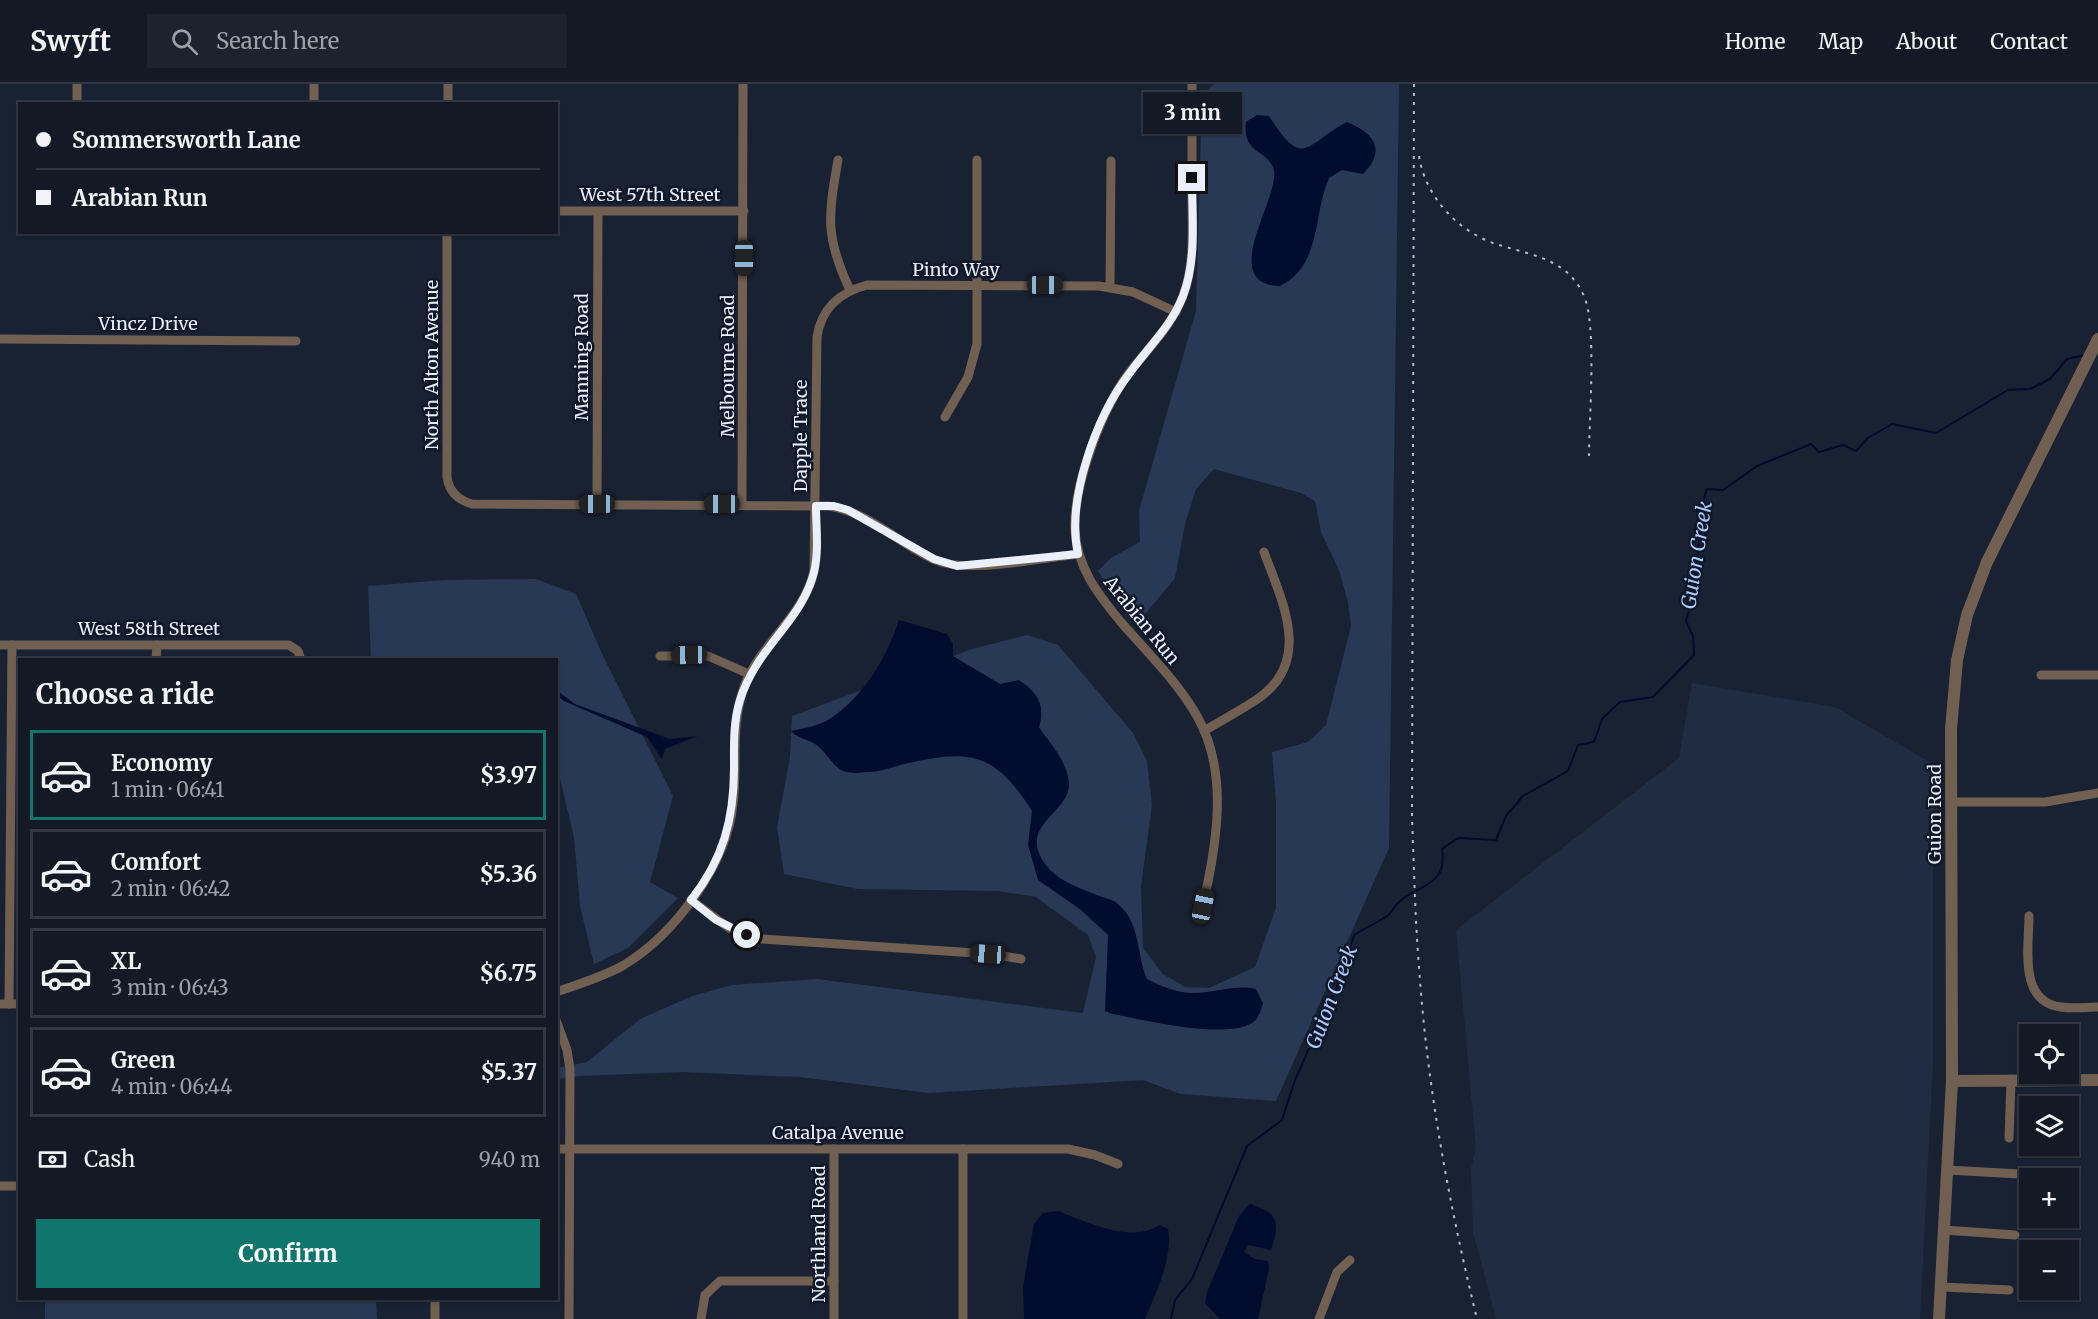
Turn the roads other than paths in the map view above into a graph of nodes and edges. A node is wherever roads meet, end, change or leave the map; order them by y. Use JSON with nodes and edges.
{"nodes":[{"id":1,"x":77,"y":84,"type":"edge"},
{"id":2,"x":315,"y":84,"type":"edge"},
{"id":3,"x":448,"y":84,"type":"edge"},
{"id":4,"x":743,"y":84,"type":"edge"},
{"id":5,"x":1192,"y":84,"type":"edge"},
{"id":6,"x":77,"y":102,"type":"edge"},
{"id":7,"x":314,"y":102,"type":"edge"},
{"id":8,"x":448,"y":102,"type":"edge"},
{"id":9,"x":838,"y":160,"type":"dead end"},
{"id":10,"x":977,"y":160,"type":"dead end"},
{"id":11,"x":1111,"y":161,"type":"dead end"},
{"id":12,"x":558,"y":211,"type":"edge"},
{"id":13,"x":598,"y":211,"type":"junction"},
{"id":14,"x":744,"y":211,"type":"junction"},
{"id":15,"x":447,"y":234,"type":"edge"},
{"id":16,"x":978,"y":285,"type":"junction"},
{"id":17,"x":1110,"y":287,"type":"junction"},
{"id":18,"x":850,"y":290,"type":"junction"},
{"id":19,"x":1176,"y":312,"type":"junction"},
{"id":20,"x":0,"y":339,"type":"edge"},
{"id":21,"x":2097,"y":340,"type":"edge"},
{"id":22,"x":296,"y":341,"type":"dead end"},
{"id":23,"x":945,"y":417,"type":"dead end"},
{"id":24,"x":597,"y":504,"type":"junction"},
{"id":25,"x":742,"y":504,"type":"junction"},
{"id":26,"x":816,"y":506,"type":"junction"},
{"id":27,"x":1264,"y":552,"type":"dead end"},
{"id":28,"x":1078,"y":554,"type":"junction"},
{"id":29,"x":0,"y":645,"type":"edge"},
{"id":30,"x":12,"y":645,"type":"junction"},
{"id":31,"x":157,"y":645,"type":"junction"},
{"id":32,"x":660,"y":656,"type":"dead end"},
{"id":33,"x":156,"y":658,"type":"edge"},
{"id":34,"x":300,"y":658,"type":"edge"},
{"id":35,"x":749,"y":675,"type":"junction"},
{"id":36,"x":2042,"y":675,"type":"dead end"},
{"id":37,"x":2098,"y":675,"type":"edge"},
{"id":38,"x":1204,"y":731,"type":"junction"},
{"id":39,"x":2098,"y":793,"type":"edge"},
{"id":40,"x":1952,"y":802,"type":"junction"},
{"id":41,"x":691,"y":900,"type":"junction"},
{"id":42,"x":1203,"y":906,"type":"dead end"},
{"id":43,"x":2029,"y":916,"type":"dead end"},
{"id":44,"x":1022,"y":959,"type":"dead end"},
{"id":45,"x":558,"y":991,"type":"edge"},
{"id":46,"x":10,"y":1004,"type":"edge"},
{"id":47,"x":2098,"y":1007,"type":"edge"},
{"id":48,"x":558,"y":1027,"type":"edge"},
{"id":49,"x":2098,"y":1080,"type":"edge"},
{"id":50,"x":1952,"y":1081,"type":"junction"},
{"id":51,"x":2011,"y":1081,"type":"junction"},
{"id":52,"x":2009,"y":1138,"type":"dead end"},
{"id":53,"x":558,"y":1149,"type":"edge"},
{"id":54,"x":569,"y":1149,"type":"junction"},
{"id":55,"x":834,"y":1149,"type":"junction"},
{"id":56,"x":963,"y":1149,"type":"junction"},
{"id":57,"x":1118,"y":1164,"type":"dead end"},
{"id":58,"x":1947,"y":1170,"type":"junction"},
{"id":59,"x":2019,"y":1174,"type":"edge"},
{"id":60,"x":0,"y":1186,"type":"edge"},
{"id":61,"x":18,"y":1186,"type":"edge"},
{"id":62,"x":1944,"y":1230,"type":"junction"},
{"id":63,"x":2015,"y":1235,"type":"dead end"},
{"id":64,"x":1350,"y":1260,"type":"dead end"},
{"id":65,"x":834,"y":1281,"type":"junction"},
{"id":66,"x":1941,"y":1287,"type":"junction"},
{"id":67,"x":2009,"y":1290,"type":"dead end"},
{"id":68,"x":435,"y":1300,"type":"edge"},
{"id":69,"x":435,"y":1319,"type":"edge"},
{"id":70,"x":569,"y":1319,"type":"edge"},
{"id":71,"x":701,"y":1319,"type":"edge"},
{"id":72,"x":834,"y":1319,"type":"edge"},
{"id":73,"x":963,"y":1319,"type":"edge"},
{"id":74,"x":1319,"y":1319,"type":"edge"},
{"id":75,"x":1939,"y":1319,"type":"edge"}],
"edges":[{"from":1,"to":6,"type":"street"},
{"from":2,"to":7,"type":"street"},
{"from":3,"to":8,"type":"street"},
{"from":4,"to":14,"type":"street","name":"Melbourne Road"},
{"from":5,"to":19,"type":"street","name":"Arabian Run"},
{"from":9,"to":18,"type":"street"},
{"from":10,"to":16,"type":"street"},
{"from":11,"to":17,"type":"street"},
{"from":12,"to":13,"type":"street","name":"West 57th Street"},
{"from":13,"to":14,"type":"street","name":"West 57th Street"},
{"from":13,"to":24,"type":"street","name":"Manning Road"},
{"from":14,"to":25,"type":"street","name":"Melbourne Road"},
{"from":15,"to":24,"type":"street","name":"North Alton Avenue"},
{"from":16,"to":17,"type":"street","name":"Pinto Way"},
{"from":16,"to":18,"type":"street","name":"Pinto Way"},
{"from":16,"to":23,"type":"street"},
{"from":17,"to":19,"type":"street","name":"Pinto Way"},
{"from":18,"to":26,"type":"street","name":"Dapple Trace"},
{"from":19,"to":28,"type":"street","name":"Arabian Run"},
{"from":20,"to":22,"type":"street","name":"Vincz Drive"},
{"from":21,"to":40,"type":"street","name":"Guion Road"},
{"from":24,"to":25,"type":"street"},
{"from":25,"to":26,"type":"street"},
{"from":26,"to":28,"type":"street"},
{"from":26,"to":35,"type":"street","name":"Dapple Trace"},
{"from":27,"to":38,"type":"street"},
{"from":28,"to":38,"type":"street","name":"Arabian Run"},
{"from":29,"to":30,"type":"street","name":"West 58th Street"},
{"from":30,"to":31,"type":"street","name":"West 58th Street"},
{"from":30,"to":46,"type":"street"},
{"from":31,"to":33,"type":"street"},
{"from":31,"to":34,"type":"street","name":"West 58th Street"},
{"from":32,"to":35,"type":"street"},
{"from":35,"to":41,"type":"street","name":"Dapple Trace"},
{"from":36,"to":37,"type":"street"},
{"from":38,"to":42,"type":"street","name":"Arabian Run"},
{"from":39,"to":40,"type":"street"},
{"from":40,"to":50,"type":"street","name":"Guion Road"},
{"from":41,"to":44,"type":"street"},
{"from":41,"to":45,"type":"street","name":"Dapple Trace"},
{"from":43,"to":47,"type":"street"},
{"from":48,"to":54,"type":"street"},
{"from":49,"to":51,"type":"street"},
{"from":50,"to":51,"type":"street"},
{"from":50,"to":58,"type":"street","name":"Guion Road"},
{"from":51,"to":52,"type":"street"},
{"from":53,"to":54,"type":"street","name":"Catalpa Avenue"},
{"from":54,"to":55,"type":"street","name":"Catalpa Avenue"},
{"from":54,"to":70,"type":"street"},
{"from":55,"to":56,"type":"street","name":"Catalpa Avenue"},
{"from":55,"to":65,"type":"street","name":"Northland Road"},
{"from":56,"to":57,"type":"street","name":"Catalpa Avenue"},
{"from":56,"to":73,"type":"street"},
{"from":58,"to":59,"type":"street"},
{"from":58,"to":62,"type":"street","name":"Guion Road"},
{"from":60,"to":61,"type":"street"},
{"from":62,"to":63,"type":"street"},
{"from":62,"to":66,"type":"street","name":"Guion Road"},
{"from":64,"to":74,"type":"street"},
{"from":65,"to":71,"type":"street"},
{"from":65,"to":72,"type":"street","name":"Northland Road"},
{"from":66,"to":67,"type":"street"},
{"from":66,"to":75,"type":"street","name":"Guion Road"},
{"from":68,"to":69,"type":"street"}]}
